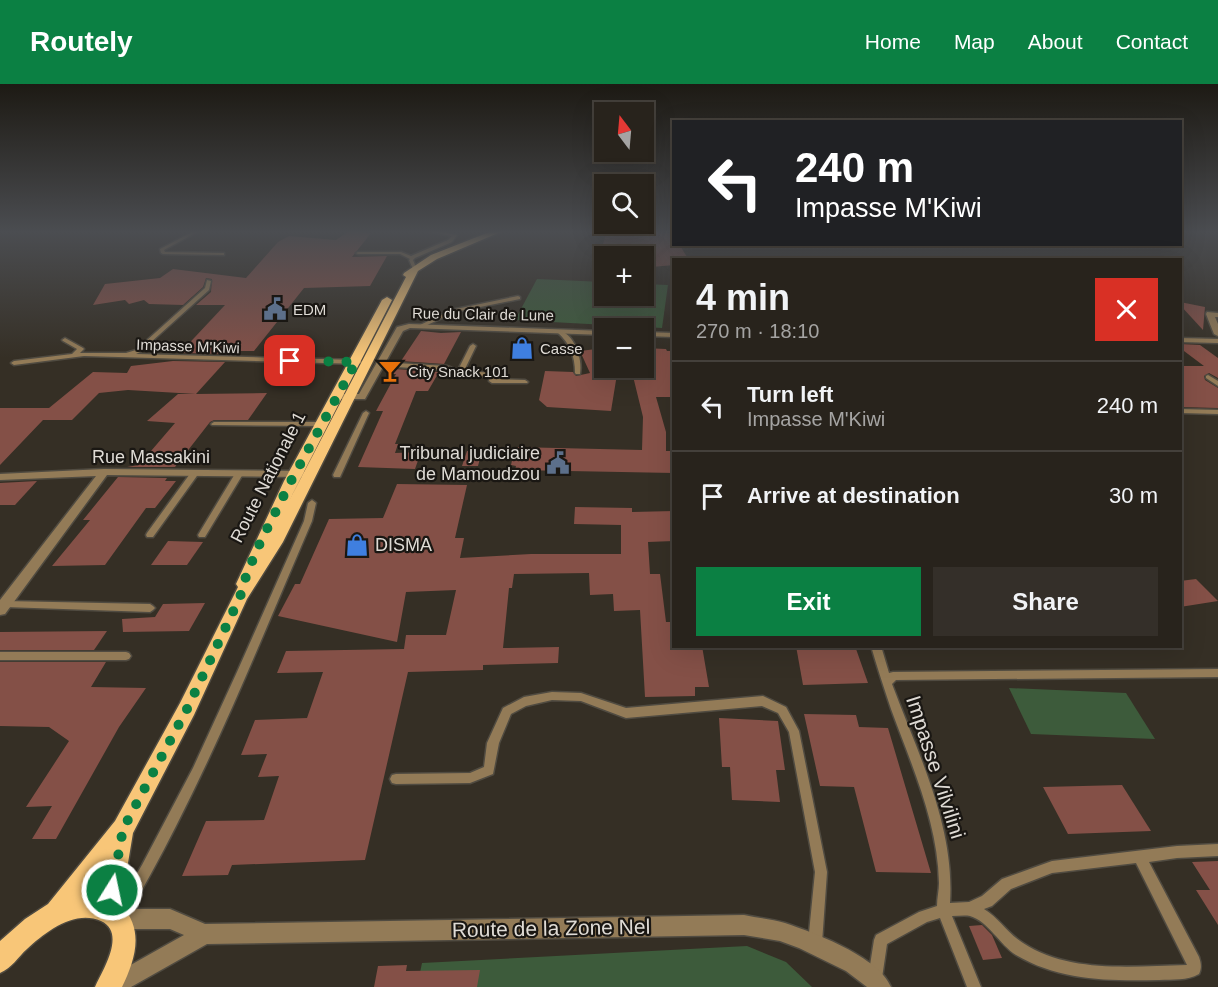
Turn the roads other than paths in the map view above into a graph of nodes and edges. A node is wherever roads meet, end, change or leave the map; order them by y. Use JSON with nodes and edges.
{"nodes":[{"id":1,"x":410,"y":273,"type":"edge"},
{"id":2,"x":209,"y":281,"type":"dead end"},
{"id":3,"x":518,"y":298,"type":"dead end"},
{"id":4,"x":1218,"y":315,"type":"edge"},
{"id":5,"x":421,"y":326,"type":"junction"},
{"id":6,"x":559,"y":331,"type":"junction"},
{"id":7,"x":594,"y":333,"type":"edge"},
{"id":8,"x":654,"y":334,"type":"edge"},
{"id":9,"x":1218,"y":334,"type":"edge"},
{"id":10,"x":672,"y":335,"type":"edge"},
{"id":11,"x":65,"y":340,"type":"dead end"},
{"id":12,"x":1182,"y":340,"type":"edge"},
{"id":13,"x":1218,"y":341,"type":"edge"},
{"id":14,"x":473,"y":346,"type":"dead end"},
{"id":15,"x":126,"y":355,"type":"junction"},
{"id":16,"x":74,"y":356,"type":"junction"},
{"id":17,"x":368,"y":360,"type":"junction"},
{"id":18,"x":14,"y":363,"type":"dead end"},
{"id":19,"x":460,"y":373,"type":"junction"},
{"id":20,"x":578,"y":373,"type":"dead end"},
{"id":21,"x":1208,"y":377,"type":"dead end"},
{"id":22,"x":525,"y":382,"type":"dead end"},
{"id":23,"x":1218,"y":384,"type":"edge"},
{"id":24,"x":343,"y":397,"type":"junction"},
{"id":25,"x":1182,"y":411,"type":"edge"},
{"id":26,"x":1218,"y":412,"type":"edge"},
{"id":27,"x":366,"y":413,"type":"dead end"},
{"id":28,"x":214,"y":424,"type":"dead end"},
{"id":29,"x":322,"y":424,"type":"junction"},
{"id":30,"x":104,"y":472,"type":"junction"},
{"id":31,"x":195,"y":473,"type":"junction"},
{"id":32,"x":239,"y":474,"type":"junction"},
{"id":33,"x":299,"y":474,"type":"junction"},
{"id":34,"x":337,"y":475,"type":"dead end"},
{"id":35,"x":0,"y":477,"type":"edge"},
{"id":36,"x":312,"y":503,"type":"dead end"},
{"id":37,"x":150,"y":535,"type":"dead end"},
{"id":38,"x":202,"y":535,"type":"dead end"},
{"id":39,"x":240,"y":597,"type":"junction"},
{"id":40,"x":3,"y":607,"type":"edge"},
{"id":41,"x":150,"y":608,"type":"dead end"},
{"id":42,"x":877,"y":648,"type":"edge"},
{"id":43,"x":0,"y":656,"type":"edge"},
{"id":44,"x":126,"y":656,"type":"dead end"},
{"id":45,"x":1218,"y":673,"type":"edge"},
{"id":46,"x":887,"y":683,"type":"junction"},
{"id":47,"x":396,"y":779,"type":"dead end"},
{"id":48,"x":123,"y":829,"type":"junction"},
{"id":49,"x":1218,"y":850,"type":"edge"},
{"id":50,"x":1140,"y":857,"type":"junction"},
{"id":51,"x":970,"y":909,"type":"junction"},
{"id":52,"x":944,"y":910,"type":"junction"},
{"id":53,"x":57,"y":913,"type":"junction"},
{"id":54,"x":113,"y":914,"type":"junction"},
{"id":55,"x":206,"y":934,"type":"junction"},
{"id":56,"x":815,"y":947,"type":"junction"},
{"id":57,"x":0,"y":960,"type":"edge"},
{"id":58,"x":878,"y":983,"type":"edge"},
{"id":59,"x":109,"y":987,"type":"edge"},
{"id":60,"x":974,"y":987,"type":"edge"}],
"edges":[{"from":1,"to":17,"type":"main road","name":"Route Nationale 1"},
{"from":2,"to":15,"type":"lane"},
{"from":3,"to":5,"type":"lane"},
{"from":4,"to":9,"type":"street"},
{"from":5,"to":6,"type":"street","name":"Rue du Clair de Lune"},
{"from":5,"to":17,"type":"street","name":"Rue du Clair de Lune"},
{"from":6,"to":7,"type":"street","name":"Rue du Clair de Lune"},
{"from":6,"to":20,"type":"lane"},
{"from":8,"to":10,"type":"street"},
{"from":11,"to":16,"type":"lane"},
{"from":12,"to":13,"type":"street"},
{"from":14,"to":19,"type":"lane"},
{"from":15,"to":16,"type":"lane","name":"Impasse M'Kiwi"},
{"from":15,"to":17,"type":"lane","name":"Impasse M'Kiwi"},
{"from":16,"to":18,"type":"lane","name":"Impasse M'Kiwi"},
{"from":17,"to":19,"type":"lane","name":"Impasse M'Kiwi"},
{"from":17,"to":24,"type":"main road","name":"Route Nationale 1"},
{"from":19,"to":22,"type":"lane","name":"Impasse M'Kiwi"},
{"from":21,"to":23,"type":"lane"},
{"from":24,"to":29,"type":"main road","name":"Route Nationale 1"},
{"from":24,"to":39,"type":"main road","name":"Route Nationale 1"},
{"from":25,"to":26,"type":"lane"},
{"from":27,"to":34,"type":"lane"},
{"from":28,"to":29,"type":"lane"},
{"from":29,"to":33,"type":"main road","name":"Route Nationale 1"},
{"from":30,"to":31,"type":"street","name":"Rue Massakini"},
{"from":30,"to":35,"type":"street","name":"Rue Massakini"},
{"from":30,"to":40,"type":"street"},
{"from":31,"to":32,"type":"street","name":"Rue Massakini"},
{"from":31,"to":37,"type":"lane"},
{"from":32,"to":33,"type":"street","name":"Rue Massakini"},
{"from":32,"to":38,"type":"lane"},
{"from":33,"to":39,"type":"main road","name":"Route Nationale 1"},
{"from":36,"to":54,"type":"lane"},
{"from":39,"to":48,"type":"main road","name":"Route Nationale 1"},
{"from":40,"to":41,"type":"lane"},
{"from":42,"to":46,"type":"lane"},
{"from":43,"to":44,"type":"lane"},
{"from":45,"to":46,"type":"lane","name":"Impasse Vilvilini"},
{"from":46,"to":52,"type":"lane","name":"Impasse Vilvilini"},
{"from":47,"to":56,"type":"lane"},
{"from":48,"to":53,"type":"main road","name":"Route Nationale 1"},
{"from":48,"to":54,"type":"main road","name":"Route Nationale 1"},
{"from":49,"to":50,"type":"lane"},
{"from":50,"to":51,"type":"lane"},
{"from":50,"to":51,"type":"lane"},
{"from":51,"to":52,"type":"lane"},
{"from":52,"to":58,"type":"lane"},
{"from":52,"to":60,"type":"lane"},
{"from":53,"to":54,"type":"main road","name":"Route Nationale 1"},
{"from":53,"to":57,"type":"main road","name":"Route Nationale 1"},
{"from":54,"to":55,"type":"street","name":"Route de la Zone Nel"},
{"from":54,"to":59,"type":"main road","name":"Route Nationale 1"},
{"from":55,"to":56,"type":"street","name":"Route de la Zone Nel"},
{"from":55,"to":59,"type":"street","name":"Route de la Zone Nel"},
{"from":56,"to":58,"type":"street","name":"Route de la Zone Nel"}]}
